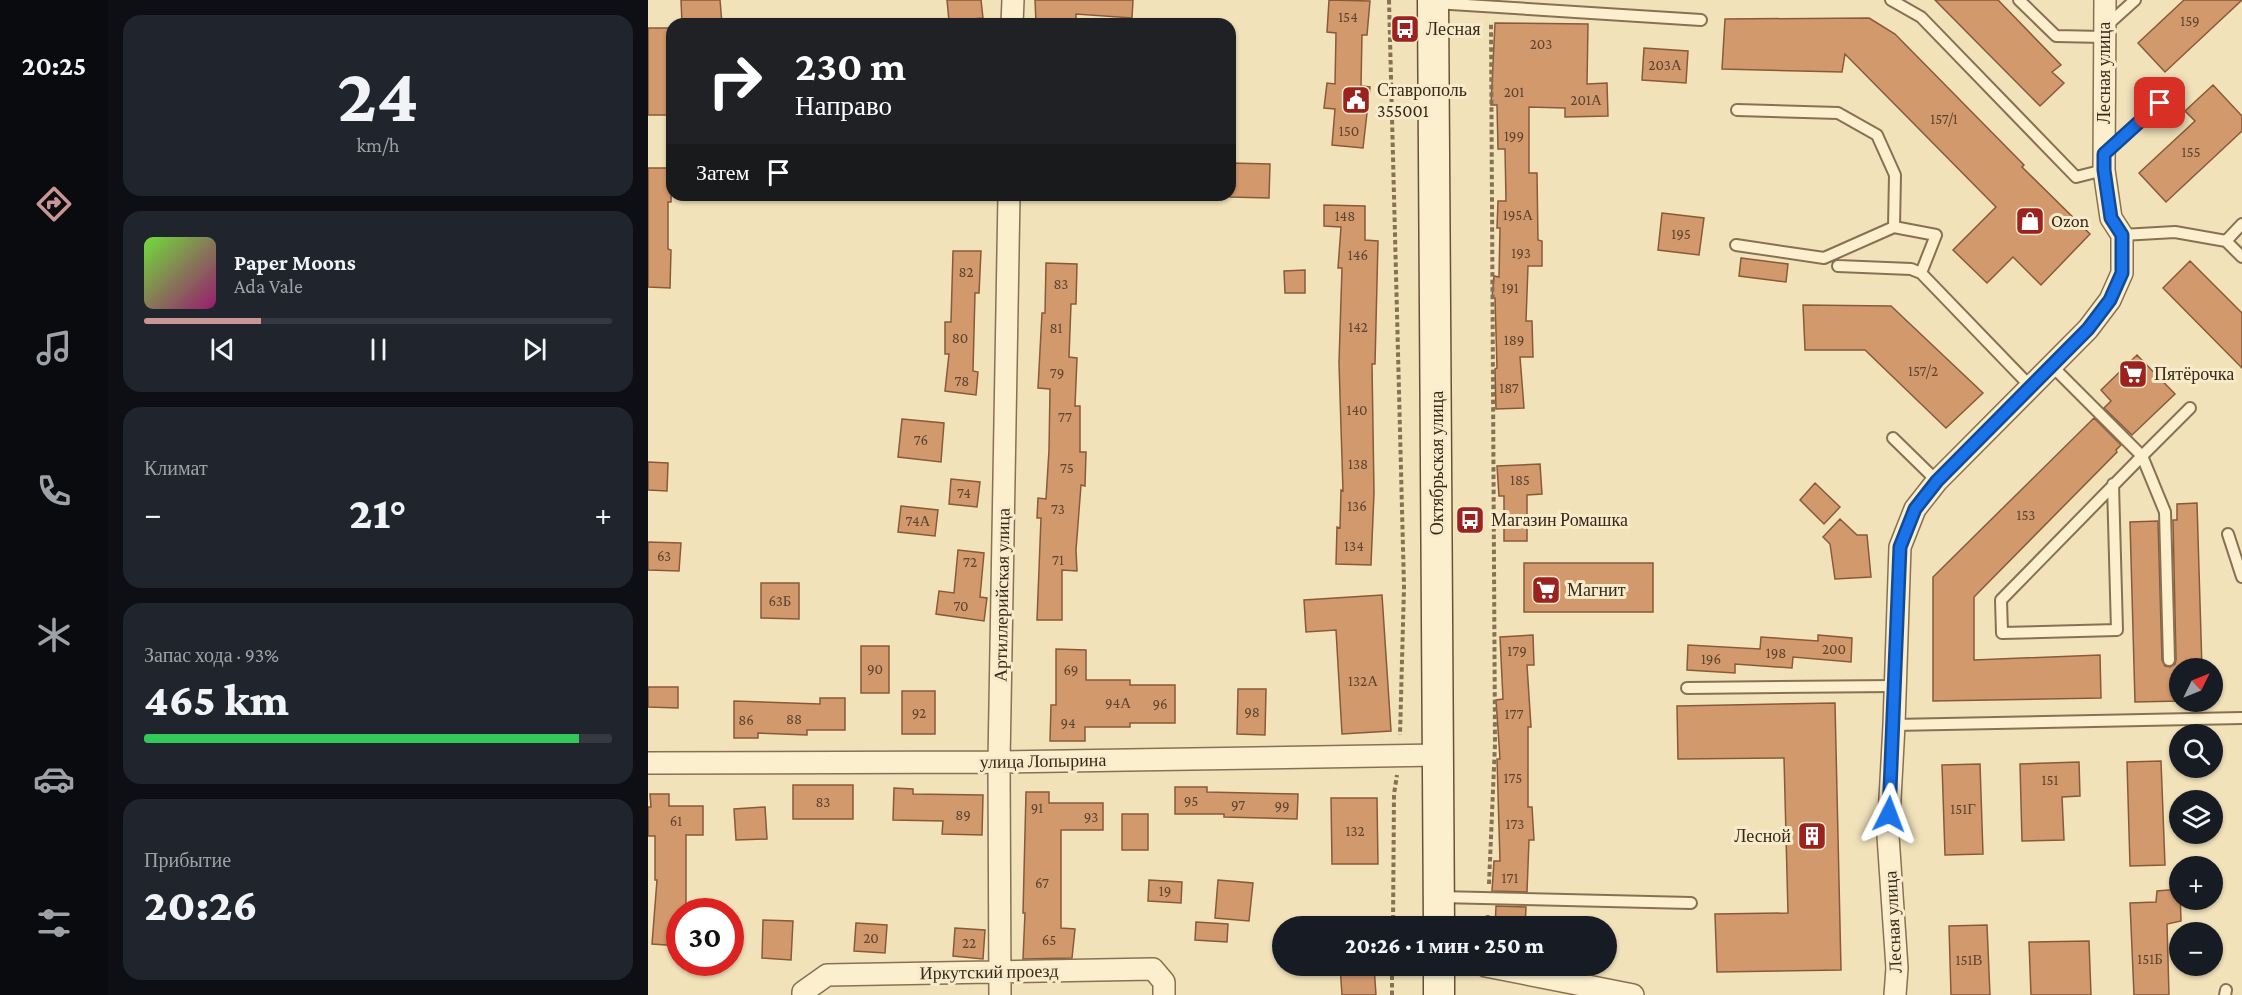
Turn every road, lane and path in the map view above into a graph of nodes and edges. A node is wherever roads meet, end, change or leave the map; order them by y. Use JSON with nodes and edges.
{"nodes":[{"id":1,"x":1013,"y":0,"type":"edge"},
{"id":2,"x":1389,"y":0,"type":"edge"},
{"id":3,"x":1891,"y":0,"type":"edge"},
{"id":4,"x":2019,"y":0,"type":"edge"},
{"id":5,"x":2104,"y":0,"type":"edge"},
{"id":6,"x":2135,"y":0,"type":"edge"},
{"id":7,"x":1433,"y":1,"type":"edge"},
{"id":8,"x":1491,"y":6,"type":"junction"},
{"id":9,"x":1012,"y":18,"type":"edge"},
{"id":10,"x":1701,"y":20,"type":"dead end"},
{"id":11,"x":2104,"y":32,"type":"junction"},
{"id":12,"x":2160,"y":103,"type":"dead end"},
{"id":13,"x":1737,"y":110,"type":"dead end"},
{"id":14,"x":2104,"y":162,"type":"junction"},
{"id":15,"x":1009,"y":201,"type":"edge"},
{"id":16,"x":2242,"y":224,"type":"edge"},
{"id":17,"x":1894,"y":227,"type":"junction"},
{"id":18,"x":2122,"y":235,"type":"junction"},
{"id":19,"x":2226,"y":241,"type":"junction"},
{"id":20,"x":1736,"y":245,"type":"dead end"},
{"id":21,"x":2242,"y":257,"type":"edge"},
{"id":22,"x":1838,"y":266,"type":"dead end"},
{"id":23,"x":1921,"y":273,"type":"junction"},
{"id":24,"x":2052,"y":366,"type":"junction"},
{"id":25,"x":2031,"y":387,"type":"junction"},
{"id":26,"x":2190,"y":408,"type":"dead end"},
{"id":27,"x":1893,"y":438,"type":"dead end"},
{"id":28,"x":2142,"y":456,"type":"junction"},
{"id":29,"x":1937,"y":481,"type":"junction"},
{"id":30,"x":2114,"y":484,"type":"junction"},
{"id":31,"x":2228,"y":534,"type":"dead end"},
{"id":32,"x":2242,"y":577,"type":"edge"},
{"id":33,"x":2169,"y":660,"type":"dead end"},
{"id":34,"x":1894,"y":686,"type":"junction"},
{"id":35,"x":1687,"y":688,"type":"dead end"},
{"id":36,"x":2242,"y":718,"type":"edge"},
{"id":37,"x":1894,"y":725,"type":"junction"},
{"id":38,"x":1400,"y":755,"type":"junction"},
{"id":39,"x":1439,"y":755,"type":"junction"},
{"id":40,"x":999,"y":762,"type":"junction"},
{"id":41,"x":648,"y":763,"type":"edge"},
{"id":42,"x":1439,"y":897,"type":"junction"},
{"id":43,"x":1488,"y":898,"type":"junction"},
{"id":44,"x":1690,"y":903,"type":"dead end"},
{"id":45,"x":1393,"y":916,"type":"edge"},
{"id":46,"x":1439,"y":916,"type":"edge"},
{"id":47,"x":1487,"y":916,"type":"edge"},
{"id":48,"x":1000,"y":972,"type":"junction"},
{"id":49,"x":1392,"y":976,"type":"edge"},
{"id":50,"x":1440,"y":976,"type":"edge"},
{"id":51,"x":1537,"y":976,"type":"edge"},
{"id":52,"x":802,"y":995,"type":"edge"},
{"id":53,"x":1000,"y":995,"type":"edge"},
{"id":54,"x":1164,"y":995,"type":"edge"},
{"id":55,"x":1392,"y":995,"type":"edge"},
{"id":56,"x":1439,"y":995,"type":"edge"},
{"id":57,"x":1633,"y":995,"type":"edge"},
{"id":58,"x":1895,"y":995,"type":"edge"}],
"edges":[{"from":1,"to":9,"type":"street"},
{"from":2,"to":38,"type":"path"},
{"from":3,"to":14,"type":"lane"},
{"from":4,"to":11,"type":"lane"},
{"from":5,"to":11,"type":"street","name":"Лесная улица"},
{"from":6,"to":11,"type":"lane"},
{"from":7,"to":8,"type":"lane"},
{"from":7,"to":39,"type":"main road","name":"Октябрьская улица"},
{"from":8,"to":10,"type":"lane"},
{"from":8,"to":43,"type":"path"},
{"from":11,"to":14,"type":"street","name":"Лесная улица"},
{"from":12,"to":14,"type":"lane"},
{"from":13,"to":17,"type":"lane"},
{"from":14,"to":18,"type":"street","name":"Лесная улица"},
{"from":15,"to":40,"type":"street","name":"Артиллерийская улица"},
{"from":16,"to":19,"type":"lane"},
{"from":17,"to":20,"type":"lane"},
{"from":17,"to":23,"type":"lane"},
{"from":18,"to":19,"type":"lane"},
{"from":18,"to":24,"type":"street","name":"Лесная улица"},
{"from":19,"to":21,"type":"lane"},
{"from":22,"to":23,"type":"lane"},
{"from":23,"to":25,"type":"lane"},
{"from":24,"to":25,"type":"street","name":"Лесная улица"},
{"from":24,"to":28,"type":"lane"},
{"from":25,"to":29,"type":"street","name":"Лесная улица"},
{"from":26,"to":28,"type":"lane"},
{"from":27,"to":29,"type":"lane"},
{"from":28,"to":30,"type":"lane"},
{"from":28,"to":33,"type":"lane"},
{"from":29,"to":34,"type":"street","name":"Лесная улица"},
{"from":30,"to":30,"type":"lane"},
{"from":31,"to":32,"type":"lane"},
{"from":34,"to":35,"type":"lane"},
{"from":34,"to":37,"type":"street","name":"Лесная улица"},
{"from":36,"to":37,"type":"lane"},
{"from":37,"to":58,"type":"street","name":"Лесная улица"},
{"from":38,"to":39,"type":"street","name":"улица Лопырина"},
{"from":38,"to":40,"type":"street","name":"улица Лопырина"},
{"from":38,"to":45,"type":"path"},
{"from":39,"to":42,"type":"main road","name":"Октябрьская улица"},
{"from":40,"to":41,"type":"street","name":"улица Лопырина"},
{"from":40,"to":48,"type":"street","name":"Артиллерийская улица"},
{"from":42,"to":43,"type":"lane"},
{"from":42,"to":46,"type":"main road","name":"Октябрьская улица"},
{"from":43,"to":44,"type":"lane"},
{"from":43,"to":47,"type":"path"},
{"from":48,"to":52,"type":"street","name":"Иркутский проезд"},
{"from":48,"to":53,"type":"street","name":"Артиллерийская улица"},
{"from":48,"to":54,"type":"street","name":"Иркутский проезд"},
{"from":49,"to":55,"type":"path"},
{"from":50,"to":56,"type":"main road"},
{"from":51,"to":57,"type":"street"}]}
